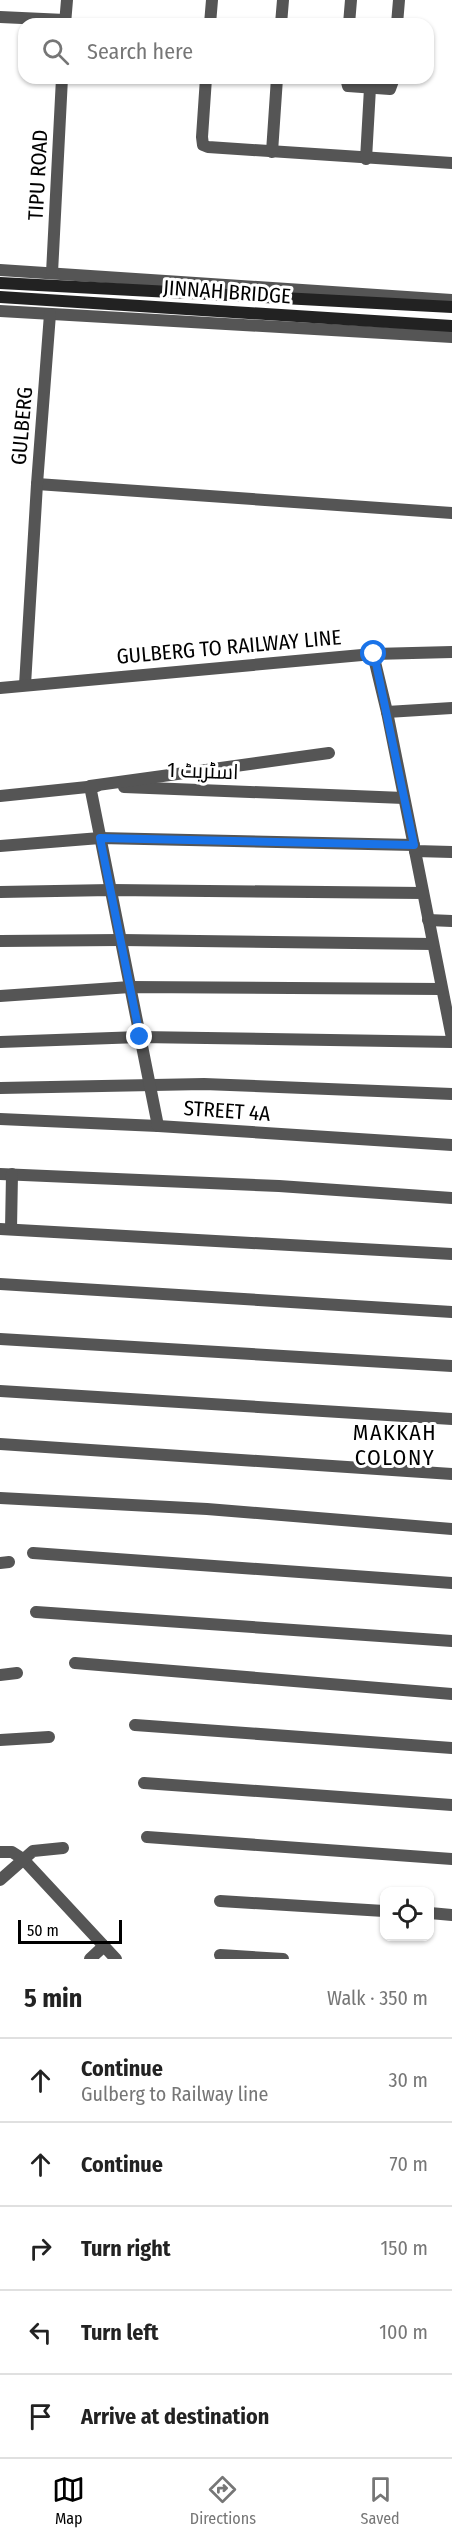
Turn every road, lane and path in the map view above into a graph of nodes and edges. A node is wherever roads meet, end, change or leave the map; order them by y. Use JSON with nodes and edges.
{"nodes":[{"id":1,"x":67,"y":0,"type":"edge"},
{"id":2,"x":212,"y":0,"type":"edge"},
{"id":3,"x":283,"y":0,"type":"edge"},
{"id":4,"x":351,"y":0,"type":"edge"},
{"id":5,"x":399,"y":0,"type":"edge"},
{"id":6,"x":0,"y":17,"type":"edge"},
{"id":7,"x":18,"y":18,"type":"edge"},
{"id":8,"x":65,"y":18,"type":"edge"},
{"id":9,"x":210,"y":18,"type":"edge"},
{"id":10,"x":282,"y":18,"type":"edge"},
{"id":11,"x":350,"y":18,"type":"edge"},
{"id":12,"x":398,"y":18,"type":"edge"},
{"id":13,"x":62,"y":84,"type":"edge"},
{"id":14,"x":206,"y":84,"type":"edge"},
{"id":15,"x":277,"y":84,"type":"edge"},
{"id":16,"x":348,"y":84,"type":"edge"},
{"id":17,"x":392,"y":84,"type":"edge"},
{"id":18,"x":370,"y":88,"type":"junction"},
{"id":19,"x":272,"y":152,"type":"junction"},
{"id":20,"x":366,"y":159,"type":"junction"},
{"id":21,"x":452,"y":163,"type":"edge"},
{"id":22,"x":0,"y":270,"type":"edge"},
{"id":23,"x":52,"y":273,"type":"junction"},
{"id":24,"x":0,"y":283,"type":"edge"},
{"id":25,"x":0,"y":297,"type":"edge"},
{"id":26,"x":452,"y":300,"type":"edge"},
{"id":27,"x":452,"y":308,"type":"edge"},
{"id":28,"x":0,"y":311,"type":"edge"},
{"id":29,"x":50,"y":314,"type":"junction"},
{"id":30,"x":452,"y":326,"type":"edge"},
{"id":31,"x":452,"y":338,"type":"edge"},
{"id":32,"x":37,"y":484,"type":"junction"},
{"id":33,"x":452,"y":513,"type":"edge"},
{"id":34,"x":452,"y":652,"type":"edge"},
{"id":35,"x":374,"y":654,"type":"junction"},
{"id":36,"x":25,"y":685,"type":"junction"},
{"id":37,"x":0,"y":688,"type":"edge"},
{"id":38,"x":452,"y":708,"type":"edge"},
{"id":39,"x":387,"y":712,"type":"junction"},
{"id":40,"x":329,"y":753,"type":"dead end"},
{"id":41,"x":90,"y":786,"type":"junction"},
{"id":42,"x":0,"y":796,"type":"edge"},
{"id":43,"x":404,"y":798,"type":"junction"},
{"id":44,"x":100,"y":838,"type":"junction"},
{"id":45,"x":0,"y":846,"type":"edge"},
{"id":46,"x":414,"y":848,"type":"junction"},
{"id":47,"x":452,"y":852,"type":"edge"},
{"id":48,"x":111,"y":890,"type":"junction"},
{"id":49,"x":0,"y":892,"type":"edge"},
{"id":50,"x":423,"y":893,"type":"junction"},
{"id":51,"x":428,"y":920,"type":"junction"},
{"id":52,"x":452,"y":921,"type":"edge"},
{"id":53,"x":121,"y":940,"type":"junction"},
{"id":54,"x":0,"y":941,"type":"edge"},
{"id":55,"x":433,"y":944,"type":"junction"},
{"id":56,"x":130,"y":987,"type":"junction"},
{"id":57,"x":441,"y":989,"type":"junction"},
{"id":58,"x":0,"y":996,"type":"edge"},
{"id":59,"x":140,"y":1037,"type":"junction"},
{"id":60,"x":452,"y":1040,"type":"edge"},
{"id":61,"x":0,"y":1042,"type":"edge"},
{"id":62,"x":150,"y":1086,"type":"junction"},
{"id":63,"x":0,"y":1088,"type":"edge"},
{"id":64,"x":452,"y":1094,"type":"edge"},
{"id":65,"x":0,"y":1119,"type":"edge"},
{"id":66,"x":158,"y":1126,"type":"junction"},
{"id":67,"x":452,"y":1145,"type":"edge"},
{"id":68,"x":6,"y":1174,"type":"edge"},
{"id":69,"x":452,"y":1198,"type":"edge"},
{"id":70,"x":5,"y":1229,"type":"edge"},
{"id":71,"x":452,"y":1254,"type":"edge"},
{"id":72,"x":0,"y":1284,"type":"edge"},
{"id":73,"x":452,"y":1312,"type":"edge"},
{"id":74,"x":0,"y":1339,"type":"edge"},
{"id":75,"x":452,"y":1366,"type":"edge"},
{"id":76,"x":0,"y":1390,"type":"edge"},
{"id":77,"x":452,"y":1419,"type":"edge"},
{"id":78,"x":0,"y":1444,"type":"edge"},
{"id":79,"x":452,"y":1474,"type":"edge"},
{"id":80,"x":0,"y":1498,"type":"edge"},
{"id":81,"x":452,"y":1529,"type":"edge"},
{"id":82,"x":33,"y":1553,"type":"dead end"},
{"id":83,"x":452,"y":1583,"type":"edge"},
{"id":84,"x":36,"y":1612,"type":"dead end"},
{"id":85,"x":452,"y":1641,"type":"edge"},
{"id":86,"x":75,"y":1663,"type":"dead end"},
{"id":87,"x":17,"y":1674,"type":"dead end"},
{"id":88,"x":0,"y":1675,"type":"edge"},
{"id":89,"x":452,"y":1694,"type":"edge"},
{"id":90,"x":135,"y":1725,"type":"dead end"},
{"id":91,"x":49,"y":1737,"type":"dead end"},
{"id":92,"x":0,"y":1740,"type":"edge"},
{"id":93,"x":452,"y":1748,"type":"edge"},
{"id":94,"x":144,"y":1783,"type":"dead end"},
{"id":95,"x":452,"y":1805,"type":"edge"},
{"id":96,"x":147,"y":1837,"type":"dead end"},
{"id":97,"x":63,"y":1848,"type":"dead end"},
{"id":98,"x":0,"y":1852,"type":"edge"},
{"id":99,"x":23,"y":1859,"type":"junction"},
{"id":100,"x":452,"y":1859,"type":"edge"},
{"id":101,"x":0,"y":1880,"type":"edge"},
{"id":102,"x":220,"y":1901,"type":"dead end"},
{"id":103,"x":380,"y":1911,"type":"edge"},
{"id":104,"x":434,"y":1913,"type":"edge"},
{"id":105,"x":452,"y":1915,"type":"edge"},
{"id":106,"x":104,"y":1946,"type":"junction"},
{"id":107,"x":220,"y":1955,"type":"dead end"},
{"id":108,"x":90,"y":1959,"type":"edge"},
{"id":109,"x":116,"y":1959,"type":"edge"},
{"id":110,"x":283,"y":1959,"type":"edge"}],
"edges":[{"from":1,"to":8,"type":"street"},
{"from":2,"to":9,"type":"street"},
{"from":3,"to":10,"type":"street"},
{"from":4,"to":11,"type":"street"},
{"from":5,"to":12,"type":"street"},
{"from":6,"to":7,"type":"street"},
{"from":13,"to":23,"type":"street","name":"TIPU ROAD"},
{"from":14,"to":19,"type":"street"},
{"from":15,"to":19,"type":"street"},
{"from":16,"to":18,"type":"street"},
{"from":17,"to":18,"type":"street"},
{"from":18,"to":20,"type":"street"},
{"from":19,"to":20,"type":"street"},
{"from":20,"to":21,"type":"street"},
{"from":22,"to":23,"type":"street"},
{"from":23,"to":26,"type":"street"},
{"from":24,"to":27,"type":"main road","name":"JINNAH BRIDGE","bridge":true},
{"from":25,"to":30,"type":"main road","name":"JINNAH BRIDGE","bridge":true},
{"from":28,"to":29,"type":"street"},
{"from":29,"to":31,"type":"street"},
{"from":29,"to":32,"type":"street","name":"GULBERG"},
{"from":32,"to":33,"type":"street"},
{"from":32,"to":36,"type":"street","name":"GULBERG"},
{"from":34,"to":35,"type":"street"},
{"from":35,"to":36,"type":"street","name":"GULBERG TO RAILWAY LINE"},
{"from":35,"to":39,"type":"street","name":"GULBERG TO RAILWAY LINE"},
{"from":36,"to":37,"type":"street","name":"GULBERG TO RAILWAY LINE"},
{"from":38,"to":39,"type":"street"},
{"from":39,"to":43,"type":"street","name":"GULBERG TO RAILWAY LINE"},
{"from":40,"to":41,"type":"street"},
{"from":41,"to":42,"type":"street","name":"اسٹریٹ 1"},
{"from":41,"to":43,"type":"street","name":"اسٹریٹ 1"},
{"from":41,"to":44,"type":"street"},
{"from":43,"to":46,"type":"street","name":"GULBERG TO RAILWAY LINE"},
{"from":44,"to":45,"type":"street"},
{"from":44,"to":46,"type":"street"},
{"from":44,"to":48,"type":"street"},
{"from":46,"to":47,"type":"street"},
{"from":46,"to":50,"type":"street","name":"GULBERG TO RAILWAY LINE"},
{"from":48,"to":49,"type":"street"},
{"from":48,"to":50,"type":"street"},
{"from":48,"to":53,"type":"street"},
{"from":50,"to":51,"type":"street","name":"GULBERG TO RAILWAY LINE"},
{"from":51,"to":52,"type":"street"},
{"from":51,"to":55,"type":"street","name":"GULBERG TO RAILWAY LINE"},
{"from":53,"to":54,"type":"street"},
{"from":53,"to":55,"type":"street"},
{"from":53,"to":56,"type":"street"},
{"from":55,"to":57,"type":"street","name":"GULBERG TO RAILWAY LINE"},
{"from":56,"to":57,"type":"street"},
{"from":56,"to":58,"type":"street"},
{"from":56,"to":59,"type":"street"},
{"from":57,"to":60,"type":"street","name":"GULBERG TO RAILWAY LINE"},
{"from":59,"to":60,"type":"street"},
{"from":59,"to":61,"type":"street"},
{"from":59,"to":62,"type":"street"},
{"from":62,"to":63,"type":"street"},
{"from":62,"to":64,"type":"street"},
{"from":62,"to":66,"type":"street"},
{"from":65,"to":66,"type":"street","name":"STREET 4A"},
{"from":66,"to":67,"type":"street","name":"STREET 4A"},
{"from":68,"to":69,"type":"street"},
{"from":68,"to":70,"type":"street"},
{"from":70,"to":71,"type":"street"},
{"from":72,"to":73,"type":"street"},
{"from":74,"to":75,"type":"street"},
{"from":76,"to":77,"type":"street"},
{"from":78,"to":79,"type":"street"},
{"from":80,"to":81,"type":"street"},
{"from":82,"to":83,"type":"street"},
{"from":84,"to":85,"type":"street"},
{"from":86,"to":89,"type":"street"},
{"from":87,"to":88,"type":"street"},
{"from":90,"to":93,"type":"street"},
{"from":91,"to":92,"type":"street"},
{"from":94,"to":95,"type":"street"},
{"from":96,"to":100,"type":"street"},
{"from":97,"to":99,"type":"street"},
{"from":98,"to":99,"type":"street"},
{"from":99,"to":101,"type":"street"},
{"from":99,"to":106,"type":"street"},
{"from":102,"to":103,"type":"street"},
{"from":104,"to":105,"type":"street"},
{"from":106,"to":108,"type":"street"},
{"from":106,"to":109,"type":"street"},
{"from":107,"to":110,"type":"street"}]}
